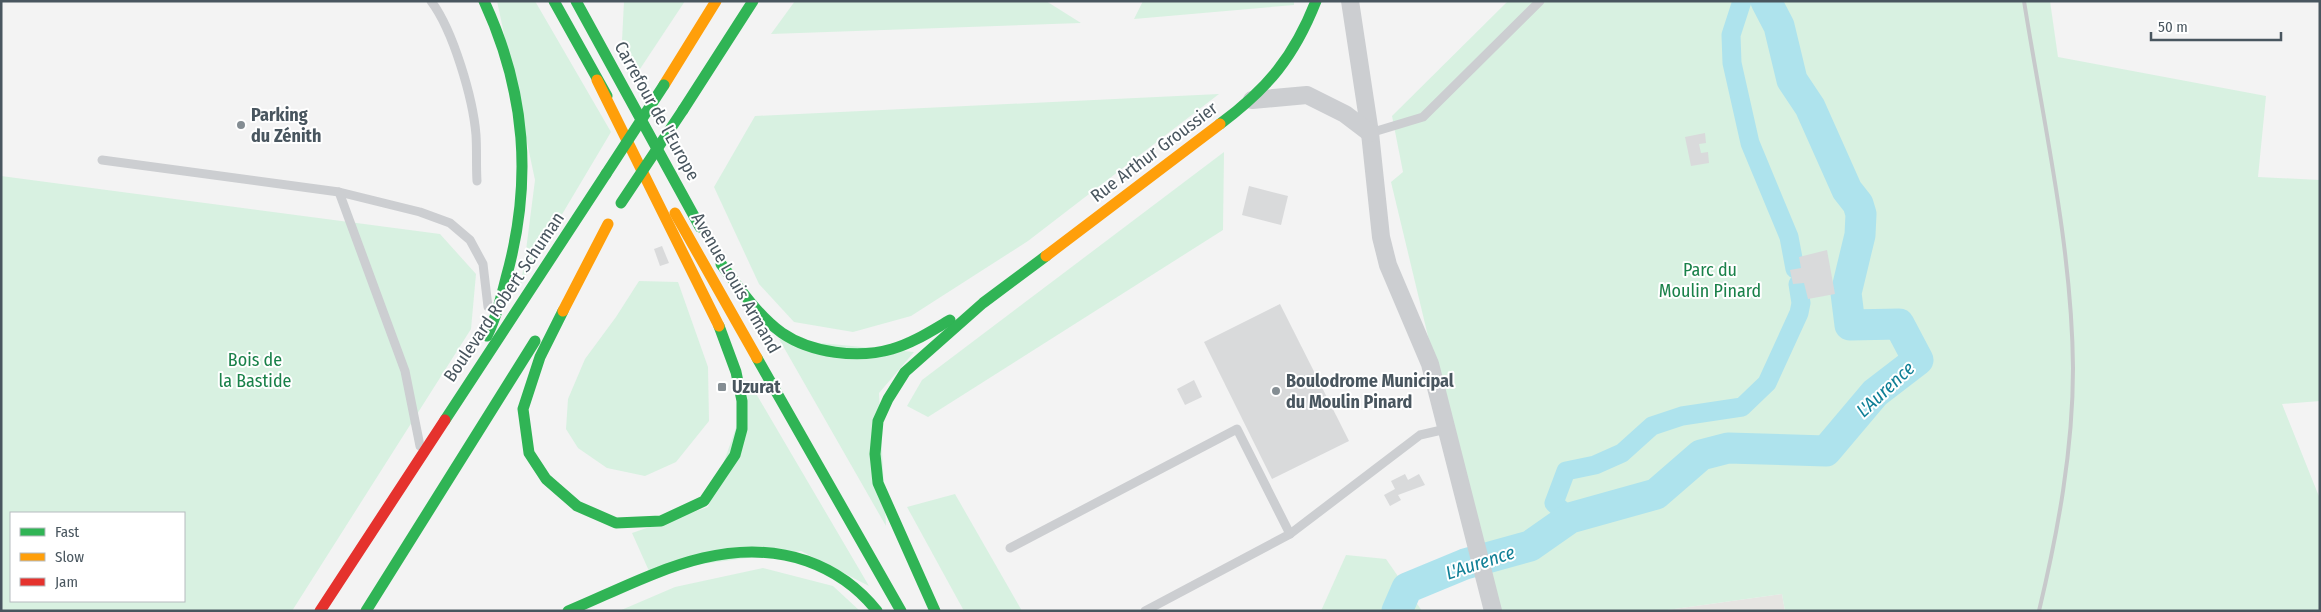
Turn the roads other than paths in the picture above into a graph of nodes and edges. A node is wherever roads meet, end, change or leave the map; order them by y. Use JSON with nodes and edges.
{"nodes":[{"id":1,"x":431,"y":1,"type":"edge"},
{"id":2,"x":484,"y":1,"type":"edge"},
{"id":3,"x":554,"y":1,"type":"edge"},
{"id":4,"x":576,"y":1,"type":"edge"},
{"id":5,"x":716,"y":1,"type":"edge"},
{"id":6,"x":753,"y":1,"type":"edge"},
{"id":7,"x":1316,"y":1,"type":"edge"},
{"id":8,"x":1350,"y":1,"type":"edge"},
{"id":9,"x":1540,"y":1,"type":"edge"},
{"id":10,"x":597,"y":80,"type":"junction"},
{"id":11,"x":1252,"y":100,"type":"junction"},
{"id":12,"x":1370,"y":132,"type":"junction"},
{"id":13,"x":102,"y":160,"type":"dead end"},
{"id":14,"x":477,"y":181,"type":"dead end"},
{"id":15,"x":338,"y":192,"type":"junction"},
{"id":16,"x":615,"y":213,"type":"junction"},
{"id":17,"x":707,"y":239,"type":"dead end"},
{"id":18,"x":983,"y":303,"type":"junction"},
{"id":19,"x":760,"y":330,"type":"dead end"},
{"id":20,"x":489,"y":331,"type":"junction"},
{"id":21,"x":1446,"y":430,"type":"junction"},
{"id":22,"x":422,"y":452,"type":"junction"},
{"id":23,"x":1290,"y":534,"type":"junction"},
{"id":24,"x":1010,"y":548,"type":"dead end"},
{"id":25,"x":320,"y":611,"type":"edge"},
{"id":26,"x":366,"y":611,"type":"edge"},
{"id":27,"x":568,"y":611,"type":"edge"},
{"id":28,"x":877,"y":611,"type":"edge"},
{"id":29,"x":901,"y":611,"type":"edge"},
{"id":30,"x":935,"y":611,"type":"edge"},
{"id":31,"x":1146,"y":611,"type":"edge"},
{"id":32,"x":1493,"y":611,"type":"edge"}],
"edges":[{"from":1,"to":14,"type":"lane"},
{"from":2,"to":20,"type":"main road"},
{"from":3,"to":10,"type":"main road"},
{"from":4,"to":17,"type":"main road","name":"Carrefour de l'Europe"},
{"from":5,"to":22,"type":"main road","name":"Boulevard Robert Schuman","bridge":true},
{"from":6,"to":16,"type":"main road","bridge":true},
{"from":7,"to":11,"type":"main road","name":"Rue Arthur Groussier"},
{"from":8,"to":12,"type":"street"},
{"from":9,"to":12,"type":"lane"},
{"from":10,"to":16,"type":"main road"},
{"from":10,"to":29,"type":"main road","name":"Avenue Louis Armand"},
{"from":11,"to":12,"type":"street"},
{"from":11,"to":18,"type":"main road","name":"Rue Arthur Groussier"},
{"from":12,"to":21,"type":"street"},
{"from":13,"to":15,"type":"lane"},
{"from":15,"to":20,"type":"lane"},
{"from":15,"to":22,"type":"lane"},
{"from":16,"to":26,"type":"main road"},
{"from":18,"to":19,"type":"main road","name":"Avenue Louis Armand"},
{"from":18,"to":30,"type":"main road"},
{"from":20,"to":22,"type":"main road"},
{"from":21,"to":23,"type":"lane"},
{"from":21,"to":32,"type":"street"},
{"from":22,"to":25,"type":"main road","name":"Boulevard Robert Schuman"},
{"from":23,"to":24,"type":"lane"},
{"from":23,"to":31,"type":"lane"},
{"from":27,"to":28,"type":"main road"}]}
